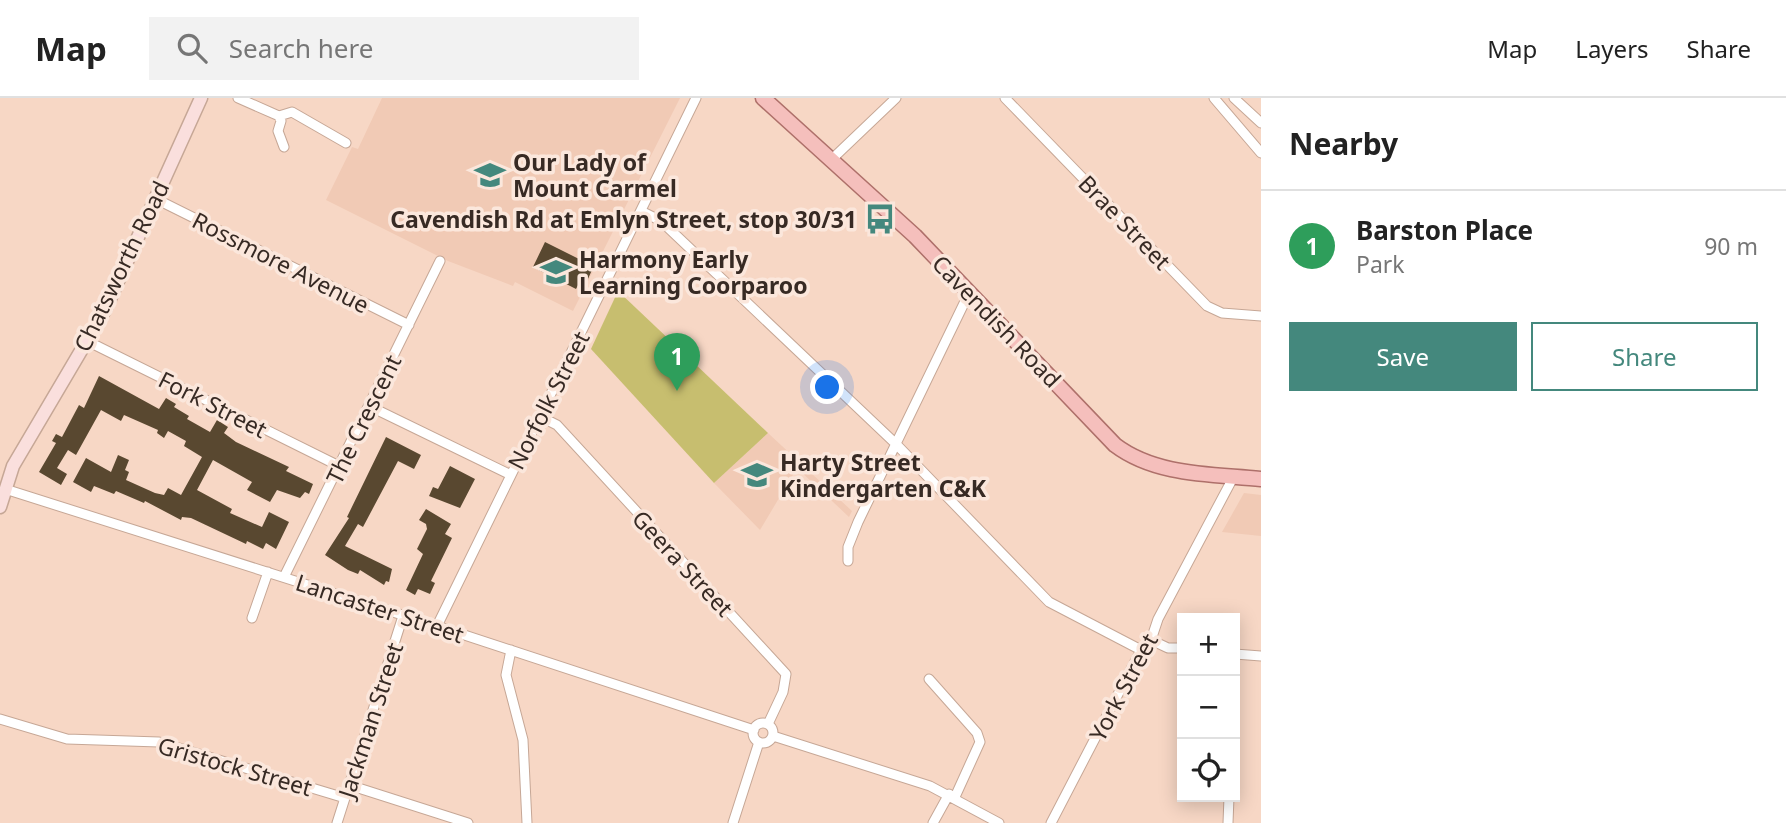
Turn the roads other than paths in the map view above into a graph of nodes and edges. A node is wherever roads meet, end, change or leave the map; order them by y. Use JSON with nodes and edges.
{"nodes":[{"id":1,"x":201,"y":98,"type":"edge"},
{"id":2,"x":238,"y":98,"type":"edge"},
{"id":3,"x":696,"y":98,"type":"edge"},
{"id":4,"x":763,"y":98,"type":"edge"},
{"id":5,"x":896,"y":98,"type":"edge"},
{"id":6,"x":1005,"y":98,"type":"edge"},
{"id":7,"x":1214,"y":98,"type":"edge"},
{"id":8,"x":1234,"y":98,"type":"edge"},
{"id":9,"x":279,"y":116,"type":"junction"},
{"id":10,"x":1261,"y":122,"type":"edge"},
{"id":11,"x":346,"y":144,"type":"dead end"},
{"id":12,"x":1250,"y":144,"type":"junction"},
{"id":13,"x":284,"y":147,"type":"dead end"},
{"id":14,"x":1261,"y":153,"type":"edge"},
{"id":15,"x":831,"y":160,"type":"junction"},
{"id":16,"x":154,"y":198,"type":"junction"},
{"id":17,"x":641,"y":211,"type":"junction"},
{"id":18,"x":440,"y":261,"type":"dead end"},
{"id":19,"x":969,"y":293,"type":"junction"},
{"id":20,"x":1261,"y":316,"type":"edge"},
{"id":21,"x":409,"y":325,"type":"junction"},
{"id":22,"x":87,"y":341,"type":"junction"},
{"id":23,"x":369,"y":407,"type":"junction"},
{"id":24,"x":541,"y":416,"type":"junction"},
{"id":25,"x":896,"y":444,"type":"junction"},
{"id":26,"x":339,"y":466,"type":"junction"},
{"id":27,"x":510,"y":475,"type":"junction"},
{"id":28,"x":1234,"y":476,"type":"junction"},
{"id":29,"x":1261,"y":479,"type":"edge"},
{"id":30,"x":5,"y":489,"type":"junction"},
{"id":31,"x":0,"y":507,"type":"edge"},
{"id":32,"x":848,"y":561,"type":"dead end"},
{"id":33,"x":268,"y":572,"type":"junction"},
{"id":34,"x":284,"y":577,"type":"junction"},
{"id":35,"x":402,"y":616,"type":"junction"},
{"id":36,"x":252,"y":618,"type":"dead end"},
{"id":37,"x":437,"y":626,"type":"junction"},
{"id":38,"x":1151,"y":640,"type":"junction"},
{"id":39,"x":1177,"y":648,"type":"edge"},
{"id":40,"x":512,"y":650,"type":"junction"},
{"id":41,"x":1141,"y":650,"type":"junction"},
{"id":42,"x":1240,"y":654,"type":"edge"},
{"id":43,"x":1261,"y":656,"type":"edge"},
{"id":44,"x":929,"y":679,"type":"dead end"},
{"id":45,"x":0,"y":719,"type":"edge"},
{"id":46,"x":768,"y":724,"type":"junction"},
{"id":47,"x":754,"y":730,"type":"junction"},
{"id":48,"x":773,"y":736,"type":"junction"},
{"id":49,"x":759,"y":742,"type":"junction"},
{"id":50,"x":349,"y":785,"type":"junction"},
{"id":51,"x":952,"y":796,"type":"junction"},
{"id":52,"x":345,"y":798,"type":"junction"},
{"id":53,"x":1229,"y":802,"type":"edge"},
{"id":54,"x":337,"y":823,"type":"edge"},
{"id":55,"x":468,"y":823,"type":"edge"},
{"id":56,"x":527,"y":823,"type":"edge"},
{"id":57,"x":733,"y":823,"type":"edge"},
{"id":58,"x":933,"y":823,"type":"edge"},
{"id":59,"x":999,"y":823,"type":"edge"},
{"id":60,"x":1051,"y":823,"type":"edge"},
{"id":61,"x":1228,"y":823,"type":"edge"}],
"edges":[{"from":1,"to":16,"type":"main road","name":"Chatsworth Road"},
{"from":2,"to":9,"type":"street"},
{"from":3,"to":17,"type":"street","name":"Norfolk Street"},
{"from":4,"to":15,"type":"main road","name":"Cavendish Road"},
{"from":5,"to":15,"type":"street"},
{"from":6,"to":20,"type":"street","name":"Brae Street"},
{"from":7,"to":12,"type":"street"},
{"from":8,"to":10,"type":"street"},
{"from":9,"to":11,"type":"street"},
{"from":9,"to":13,"type":"street"},
{"from":10,"to":12,"type":"street"},
{"from":12,"to":14,"type":"street"},
{"from":15,"to":19,"type":"main road","name":"Cavendish Road"},
{"from":16,"to":21,"type":"street","name":"Rossmore Avenue"},
{"from":16,"to":22,"type":"main road","name":"Chatsworth Road"},
{"from":17,"to":24,"type":"street","name":"Norfolk Street"},
{"from":17,"to":25,"type":"street"},
{"from":18,"to":21,"type":"street","name":"The Crescent"},
{"from":19,"to":25,"type":"street"},
{"from":19,"to":28,"type":"main road","name":"Cavendish Road"},
{"from":21,"to":23,"type":"street","name":"The Crescent"},
{"from":22,"to":26,"type":"street","name":"Fork Street"},
{"from":22,"to":30,"type":"main road","name":"Chatsworth Road"},
{"from":23,"to":26,"type":"street","name":"The Crescent"},
{"from":23,"to":27,"type":"street"},
{"from":24,"to":27,"type":"street","name":"Norfolk Street"},
{"from":24,"to":46,"type":"street","name":"Geera Street"},
{"from":25,"to":32,"type":"street"},
{"from":25,"to":41,"type":"street"},
{"from":26,"to":34,"type":"street","name":"The Crescent"},
{"from":27,"to":37,"type":"street","name":"Norfolk Street"},
{"from":28,"to":29,"type":"main road","name":"Cavendish Road"},
{"from":28,"to":38,"type":"street","name":"York Street"},
{"from":30,"to":31,"type":"main road","name":"Chatsworth Road"},
{"from":30,"to":33,"type":"street","name":"Lancaster Street"},
{"from":33,"to":34,"type":"street","name":"Lancaster Street"},
{"from":33,"to":36,"type":"street"},
{"from":34,"to":35,"type":"street","name":"Lancaster Street"},
{"from":35,"to":37,"type":"street","name":"Lancaster Street"},
{"from":35,"to":50,"type":"street","name":"Jackman Street"},
{"from":37,"to":40,"type":"street","name":"Lancaster Street"},
{"from":38,"to":39,"type":"street"},
{"from":38,"to":41,"type":"street","name":"York Street"},
{"from":40,"to":47,"type":"street","name":"Lancaster Street"},
{"from":40,"to":56,"type":"street"},
{"from":41,"to":60,"type":"street","name":"York Street"},
{"from":42,"to":43,"type":"street"},
{"from":44,"to":51,"type":"street"},
{"from":45,"to":52,"type":"street","name":"Gristock Street"},
{"from":46,"to":47,"type":"street"},
{"from":46,"to":48,"type":"street"},
{"from":47,"to":49,"type":"street"},
{"from":48,"to":49,"type":"street"},
{"from":48,"to":51,"type":"street"},
{"from":49,"to":57,"type":"street"},
{"from":50,"to":52,"type":"street","name":"Jackman Street"},
{"from":50,"to":55,"type":"street"},
{"from":51,"to":58,"type":"street"},
{"from":51,"to":59,"type":"street"},
{"from":52,"to":54,"type":"street","name":"Jackman Street"},
{"from":53,"to":61,"type":"street"}]}
